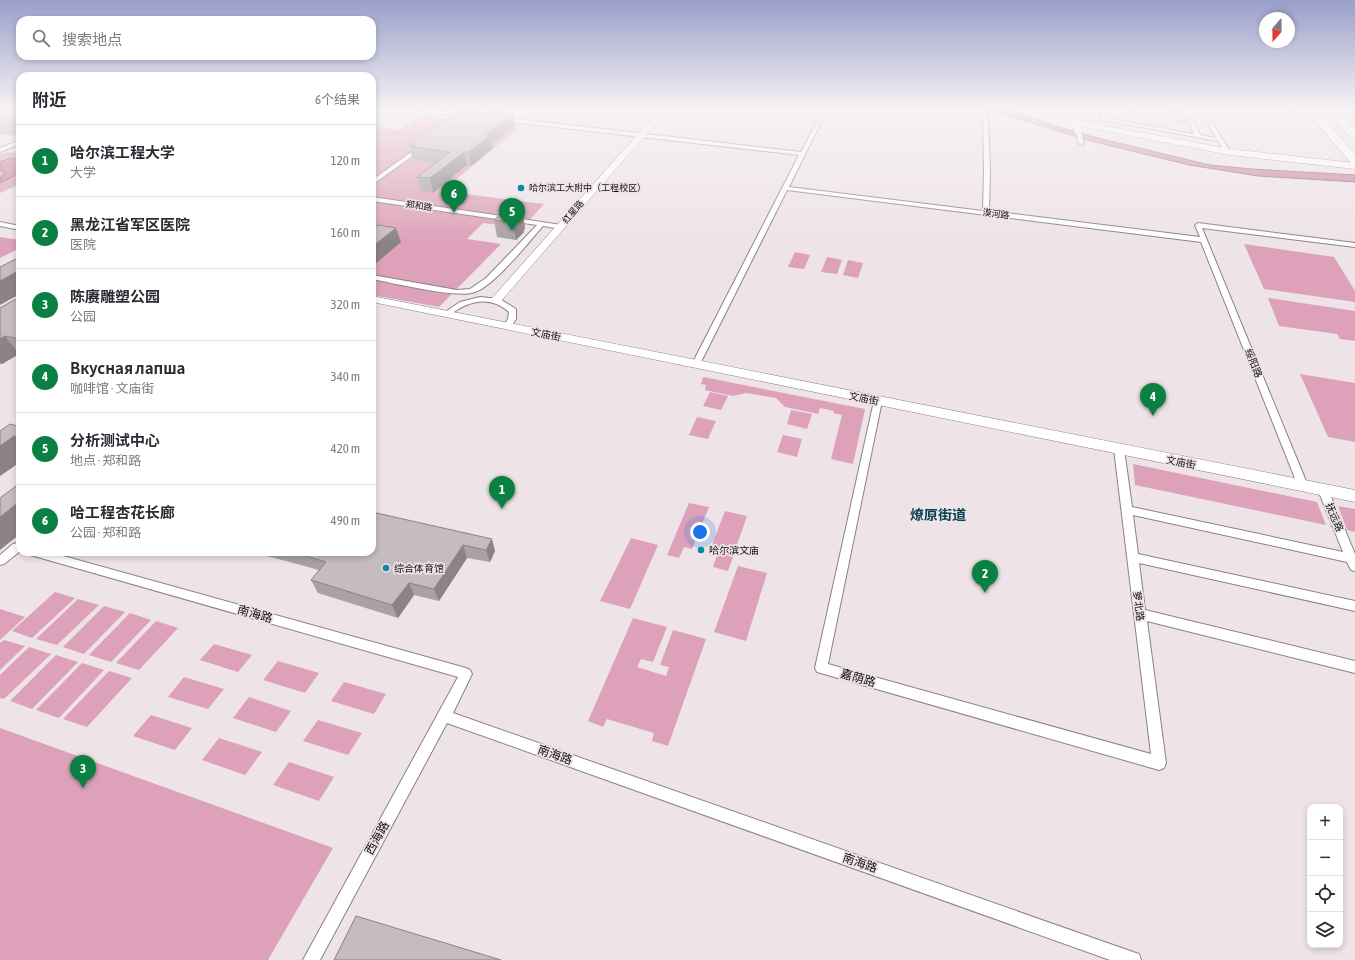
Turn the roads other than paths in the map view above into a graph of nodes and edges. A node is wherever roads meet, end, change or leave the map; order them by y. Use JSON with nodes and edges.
{"nodes":[{"id":1,"x":415,"y":153,"type":"edge"},
{"id":2,"x":626,"y":153,"type":"edge"},
{"id":3,"x":793,"y":153,"type":"edge"},
{"id":4,"x":987,"y":153,"type":"edge"},
{"id":5,"x":1242,"y":153,"type":"edge"},
{"id":6,"x":1349,"y":153,"type":"edge"},
{"id":7,"x":803,"y":154,"type":"joint"},
{"id":8,"x":1355,"y":161,"type":"edge"},
{"id":9,"x":1355,"y":166,"type":"edge"},
{"id":10,"x":376,"y":180,"type":"edge"},
{"id":11,"x":786,"y":188,"type":"junction"},
{"id":12,"x":376,"y":200,"type":"edge"},
{"id":13,"x":986,"y":213,"type":"junction"},
{"id":14,"x":0,"y":224,"type":"edge"},
{"id":15,"x":542,"y":224,"type":"junction"},
{"id":16,"x":16,"y":227,"type":"edge"},
{"id":17,"x":561,"y":227,"type":"junction"},
{"id":18,"x":1205,"y":240,"type":"junction"},
{"id":19,"x":1355,"y":245,"type":"edge"},
{"id":20,"x":376,"y":278,"type":"edge"},
{"id":21,"x":497,"y":299,"type":"junction"},
{"id":22,"x":376,"y":300,"type":"edge"},
{"id":23,"x":446,"y":314,"type":"junction"},
{"id":24,"x":507,"y":326,"type":"junction"},
{"id":25,"x":696,"y":364,"type":"junction"},
{"id":26,"x":878,"y":401,"type":"junction"},
{"id":27,"x":1119,"y":449,"type":"junction"},
{"id":28,"x":1303,"y":486,"type":"junction"},
{"id":29,"x":1323,"y":490,"type":"junction"},
{"id":30,"x":1355,"y":496,"type":"edge"},
{"id":31,"x":1127,"y":510,"type":"junction"},
{"id":32,"x":16,"y":548,"type":"edge"},
{"id":33,"x":48,"y":556,"type":"edge"},
{"id":34,"x":1133,"y":557,"type":"junction"},
{"id":35,"x":0,"y":561,"type":"edge"},
{"id":36,"x":1354,"y":561,"type":"edge"},
{"id":37,"x":1355,"y":606,"type":"edge"},
{"id":38,"x":1140,"y":614,"type":"junction"},
{"id":39,"x":1355,"y":667,"type":"edge"},
{"id":40,"x":444,"y":716,"type":"junction"},
{"id":41,"x":1159,"y":763,"type":"joint"},
{"id":42,"x":311,"y":960,"type":"edge"},
{"id":43,"x":1134,"y":960,"type":"edge"}],
"edges":[{"from":1,"to":10,"type":"street"},
{"from":2,"to":17,"type":"main road","name":"红星路"},
{"from":3,"to":7,"type":"street"},
{"from":4,"to":13,"type":"street"},
{"from":5,"to":9,"type":"main road"},
{"from":6,"to":8,"type":"highway"},
{"from":7,"to":11,"type":"street"},
{"from":11,"to":13,"type":"street","name":"漠河路"},
{"from":11,"to":25,"type":"street"},
{"from":12,"to":15,"type":"street","name":"郑和路"},
{"from":13,"to":18,"type":"street","name":"漠河路"},
{"from":14,"to":16,"type":"street"},
{"from":15,"to":17,"type":"street","name":"郑和路"},
{"from":15,"to":20,"type":"street"},
{"from":17,"to":21,"type":"main road","name":"红星路"},
{"from":18,"to":19,"type":"street","name":"绥阳路"},
{"from":18,"to":28,"type":"street","name":"绥阳路"},
{"from":21,"to":23,"type":"street"},
{"from":21,"to":24,"type":"street"},
{"from":22,"to":23,"type":"main road","name":"文庙街"},
{"from":23,"to":24,"type":"main road","name":"文庙街"},
{"from":24,"to":25,"type":"main road","name":"文庙街"},
{"from":25,"to":26,"type":"main road","name":"文庙街"},
{"from":26,"to":27,"type":"main road","name":"文庙街"},
{"from":26,"to":41,"type":"street","name":"嘉荫路"},
{"from":27,"to":28,"type":"main road","name":"文庙街"},
{"from":27,"to":31,"type":"street","name":"萝北路"},
{"from":28,"to":29,"type":"main road","name":"文庙街"},
{"from":29,"to":30,"type":"main road","name":"文庙街"},
{"from":29,"to":36,"type":"street","name":"抚远路"},
{"from":31,"to":34,"type":"street","name":"萝北路"},
{"from":31,"to":36,"type":"street"},
{"from":32,"to":35,"type":"street"},
{"from":33,"to":40,"type":"street","name":"南海路"},
{"from":34,"to":37,"type":"street"},
{"from":34,"to":38,"type":"street","name":"萝北路"},
{"from":38,"to":39,"type":"street"},
{"from":38,"to":41,"type":"street","name":"萝北路"},
{"from":40,"to":42,"type":"street","name":"西海路"},
{"from":40,"to":43,"type":"street","name":"南海路"}]}
